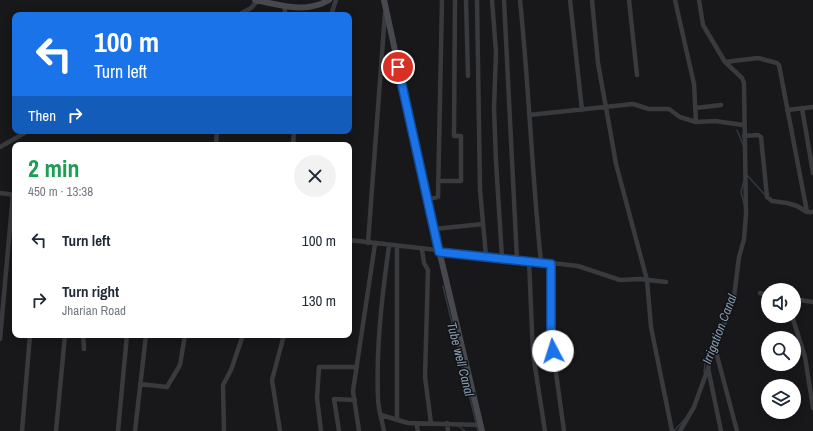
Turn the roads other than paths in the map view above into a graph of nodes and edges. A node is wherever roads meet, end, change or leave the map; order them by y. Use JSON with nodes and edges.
{"nodes":[{"id":1,"x":256,"y":0,"type":"edge"},
{"id":2,"x":329,"y":0,"type":"edge"},
{"id":3,"x":336,"y":0,"type":"edge"},
{"id":4,"x":384,"y":0,"type":"edge"},
{"id":5,"x":442,"y":0,"type":"edge"},
{"id":6,"x":455,"y":0,"type":"edge"},
{"id":7,"x":466,"y":0,"type":"edge"},
{"id":8,"x":477,"y":0,"type":"edge"},
{"id":9,"x":492,"y":0,"type":"edge"},
{"id":10,"x":504,"y":0,"type":"edge"},
{"id":11,"x":520,"y":0,"type":"edge"},
{"id":12,"x":570,"y":0,"type":"edge"},
{"id":13,"x":592,"y":0,"type":"edge"},
{"id":14,"x":629,"y":0,"type":"edge"},
{"id":15,"x":675,"y":0,"type":"edge"},
{"id":16,"x":699,"y":0,"type":"edge"},
{"id":17,"x":285,"y":7,"type":"junction"},
{"id":18,"x":386,"y":8,"type":"junction"},
{"id":19,"x":244,"y":12,"type":"edge"},
{"id":20,"x":285,"y":12,"type":"edge"},
{"id":21,"x":332,"y":12,"type":"edge"},
{"id":22,"x":725,"y":62,"type":"junction"},
{"id":23,"x":637,"y":75,"type":"dead end"},
{"id":24,"x":468,"y":76,"type":"dead end"},
{"id":25,"x":721,"y":105,"type":"dead end"},
{"id":26,"x":813,"y":107,"type":"edge"},
{"id":27,"x":606,"y":108,"type":"junction"},
{"id":28,"x":695,"y":108,"type":"junction"},
{"id":29,"x":802,"y":108,"type":"junction"},
{"id":30,"x":582,"y":110,"type":"junction"},
{"id":31,"x":787,"y":110,"type":"junction"},
{"id":32,"x":529,"y":115,"type":"junction"},
{"id":33,"x":696,"y":122,"type":"junction"},
{"id":34,"x":743,"y":125,"type":"junction"},
{"id":35,"x":23,"y":134,"type":"edge"},
{"id":36,"x":744,"y":136,"type":"junction"},
{"id":37,"x":0,"y":147,"type":"edge"},
{"id":38,"x":813,"y":173,"type":"edge"},
{"id":39,"x":438,"y":181,"type":"junction"},
{"id":40,"x":0,"y":193,"type":"edge"},
{"id":41,"x":12,"y":195,"type":"edge"},
{"id":42,"x":427,"y":199,"type":"junction"},
{"id":43,"x":807,"y":212,"type":"junction"},
{"id":44,"x":813,"y":212,"type":"edge"},
{"id":45,"x":12,"y":216,"type":"edge"},
{"id":46,"x":483,"y":224,"type":"junction"},
{"id":47,"x":434,"y":229,"type":"junction"},
{"id":48,"x":352,"y":240,"type":"edge"},
{"id":49,"x":368,"y":243,"type":"junction"},
{"id":50,"x":375,"y":244,"type":"junction"},
{"id":51,"x":389,"y":246,"type":"junction"},
{"id":52,"x":397,"y":247,"type":"junction"},
{"id":53,"x":422,"y":250,"type":"junction"},
{"id":54,"x":439,"y":252,"type":"junction"},
{"id":55,"x":486,"y":256,"type":"junction"},
{"id":56,"x":502,"y":258,"type":"junction"},
{"id":57,"x":517,"y":260,"type":"junction"},
{"id":58,"x":529,"y":261,"type":"junction"},
{"id":59,"x":541,"y":262,"type":"junction"},
{"id":60,"x":551,"y":264,"type":"junction"},
{"id":61,"x":648,"y":280,"type":"junction"},
{"id":62,"x":666,"y":282,"type":"dead end"},
{"id":63,"x":801,"y":300,"type":"edge"},
{"id":64,"x":813,"y":302,"type":"edge"},
{"id":65,"x":794,"y":323,"type":"edge"},
{"id":66,"x":30,"y":338,"type":"edge"},
{"id":67,"x":65,"y":338,"type":"edge"},
{"id":68,"x":83,"y":338,"type":"edge"},
{"id":69,"x":128,"y":338,"type":"edge"},
{"id":70,"x":146,"y":338,"type":"edge"},
{"id":71,"x":184,"y":338,"type":"edge"},
{"id":72,"x":242,"y":338,"type":"edge"},
{"id":73,"x":283,"y":338,"type":"edge"},
{"id":74,"x":0,"y":339,"type":"edge"},
{"id":75,"x":715,"y":347,"type":"junction"},
{"id":76,"x":84,"y":349,"type":"dead end"},
{"id":77,"x":357,"y":367,"type":"junction"},
{"id":78,"x":708,"y":368,"type":"junction"},
{"id":79,"x":140,"y":384,"type":"junction"},
{"id":80,"x":355,"y":400,"type":"junction"},
{"id":81,"x":813,"y":408,"type":"edge"},
{"id":82,"x":381,"y":415,"type":"junction"},
{"id":83,"x":398,"y":420,"type":"junction"},
{"id":84,"x":416,"y":423,"type":"junction"},
{"id":85,"x":431,"y":423,"type":"junction"},
{"id":86,"x":447,"y":423,"type":"junction"},
{"id":87,"x":481,"y":428,"type":"edge"},
{"id":88,"x":22,"y":431,"type":"edge"},
{"id":89,"x":56,"y":431,"type":"edge"},
{"id":90,"x":118,"y":431,"type":"edge"},
{"id":91,"x":135,"y":431,"type":"edge"},
{"id":92,"x":224,"y":431,"type":"edge"},
{"id":93,"x":280,"y":431,"type":"edge"},
{"id":94,"x":321,"y":431,"type":"edge"},
{"id":95,"x":339,"y":431,"type":"edge"},
{"id":96,"x":359,"y":431,"type":"edge"},
{"id":97,"x":384,"y":431,"type":"edge"},
{"id":98,"x":418,"y":431,"type":"edge"},
{"id":99,"x":448,"y":431,"type":"edge"},
{"id":100,"x":545,"y":431,"type":"edge"},
{"id":101,"x":564,"y":431,"type":"edge"},
{"id":102,"x":672,"y":431,"type":"edge"},
{"id":103,"x":680,"y":431,"type":"edge"},
{"id":104,"x":721,"y":431,"type":"edge"},
{"id":105,"x":737,"y":431,"type":"edge"}],
"edges":[{"from":1,"to":17,"type":"main road"},
{"from":1,"to":19,"type":"street"},
{"from":2,"to":17,"type":"main road"},
{"from":3,"to":21,"type":"street"},
{"from":4,"to":18,"type":"main road"},
{"from":5,"to":39,"type":"street"},
{"from":6,"to":39,"type":"street"},
{"from":7,"to":24,"type":"street"},
{"from":8,"to":46,"type":"street"},
{"from":9,"to":56,"type":"street"},
{"from":10,"to":57,"type":"street"},
{"from":11,"to":32,"type":"street"},
{"from":12,"to":30,"type":"street"},
{"from":13,"to":27,"type":"street"},
{"from":14,"to":23,"type":"street"},
{"from":15,"to":28,"type":"street"},
{"from":16,"to":22,"type":"street"},
{"from":17,"to":20,"type":"street"},
{"from":18,"to":42,"type":"main road"},
{"from":18,"to":49,"type":"street"},
{"from":22,"to":31,"type":"street"},
{"from":22,"to":34,"type":"street"},
{"from":25,"to":28,"type":"street"},
{"from":26,"to":29,"type":"street"},
{"from":27,"to":30,"type":"street"},
{"from":27,"to":33,"type":"street"},
{"from":27,"to":61,"type":"street"},
{"from":28,"to":33,"type":"street"},
{"from":29,"to":31,"type":"street"},
{"from":29,"to":38,"type":"street"},
{"from":30,"to":32,"type":"street"},
{"from":31,"to":43,"type":"street"},
{"from":32,"to":59,"type":"street"},
{"from":33,"to":34,"type":"street"},
{"from":34,"to":36,"type":"street"},
{"from":35,"to":37,"type":"street"},
{"from":36,"to":43,"type":"street"},
{"from":36,"to":75,"type":"street"},
{"from":39,"to":42,"type":"street"},
{"from":40,"to":41,"type":"street"},
{"from":42,"to":47,"type":"main road"},
{"from":43,"to":44,"type":"street"},
{"from":45,"to":74,"type":"street"},
{"from":46,"to":47,"type":"street"},
{"from":46,"to":55,"type":"street"},
{"from":47,"to":54,"type":"main road"},
{"from":48,"to":49,"type":"street"},
{"from":49,"to":50,"type":"street"},
{"from":50,"to":51,"type":"street"},
{"from":50,"to":77,"type":"street"},
{"from":51,"to":52,"type":"street"},
{"from":51,"to":82,"type":"street"},
{"from":52,"to":53,"type":"street"},
{"from":52,"to":83,"type":"street"},
{"from":53,"to":54,"type":"street"},
{"from":53,"to":85,"type":"street"},
{"from":54,"to":55,"type":"street"},
{"from":54,"to":87,"type":"main road"},
{"from":55,"to":56,"type":"street"},
{"from":56,"to":57,"type":"street"},
{"from":57,"to":58,"type":"street"},
{"from":58,"to":59,"type":"street"},
{"from":58,"to":100,"type":"street"},
{"from":59,"to":60,"type":"street"},
{"from":60,"to":61,"type":"street"},
{"from":60,"to":101,"type":"street"},
{"from":61,"to":62,"type":"street"},
{"from":61,"to":102,"type":"street"},
{"from":63,"to":64,"type":"street"},
{"from":65,"to":81,"type":"street"},
{"from":66,"to":88,"type":"street"},
{"from":67,"to":89,"type":"street"},
{"from":68,"to":76,"type":"street"},
{"from":69,"to":90,"type":"street"},
{"from":70,"to":79,"type":"street"},
{"from":71,"to":79,"type":"street"},
{"from":72,"to":92,"type":"street"},
{"from":73,"to":93,"type":"street"},
{"from":75,"to":78,"type":"street"},
{"from":75,"to":105,"type":"street"},
{"from":77,"to":80,"type":"street"},
{"from":77,"to":94,"type":"street"},
{"from":78,"to":103,"type":"street"},
{"from":78,"to":104,"type":"street"},
{"from":79,"to":91,"type":"street"},
{"from":80,"to":95,"type":"street"},
{"from":80,"to":96,"type":"street"},
{"from":82,"to":83,"type":"street"},
{"from":82,"to":97,"type":"street"},
{"from":83,"to":84,"type":"street"},
{"from":84,"to":85,"type":"street"},
{"from":84,"to":98,"type":"street"},
{"from":85,"to":86,"type":"street"},
{"from":86,"to":87,"type":"street"},
{"from":86,"to":99,"type":"street"}]}
